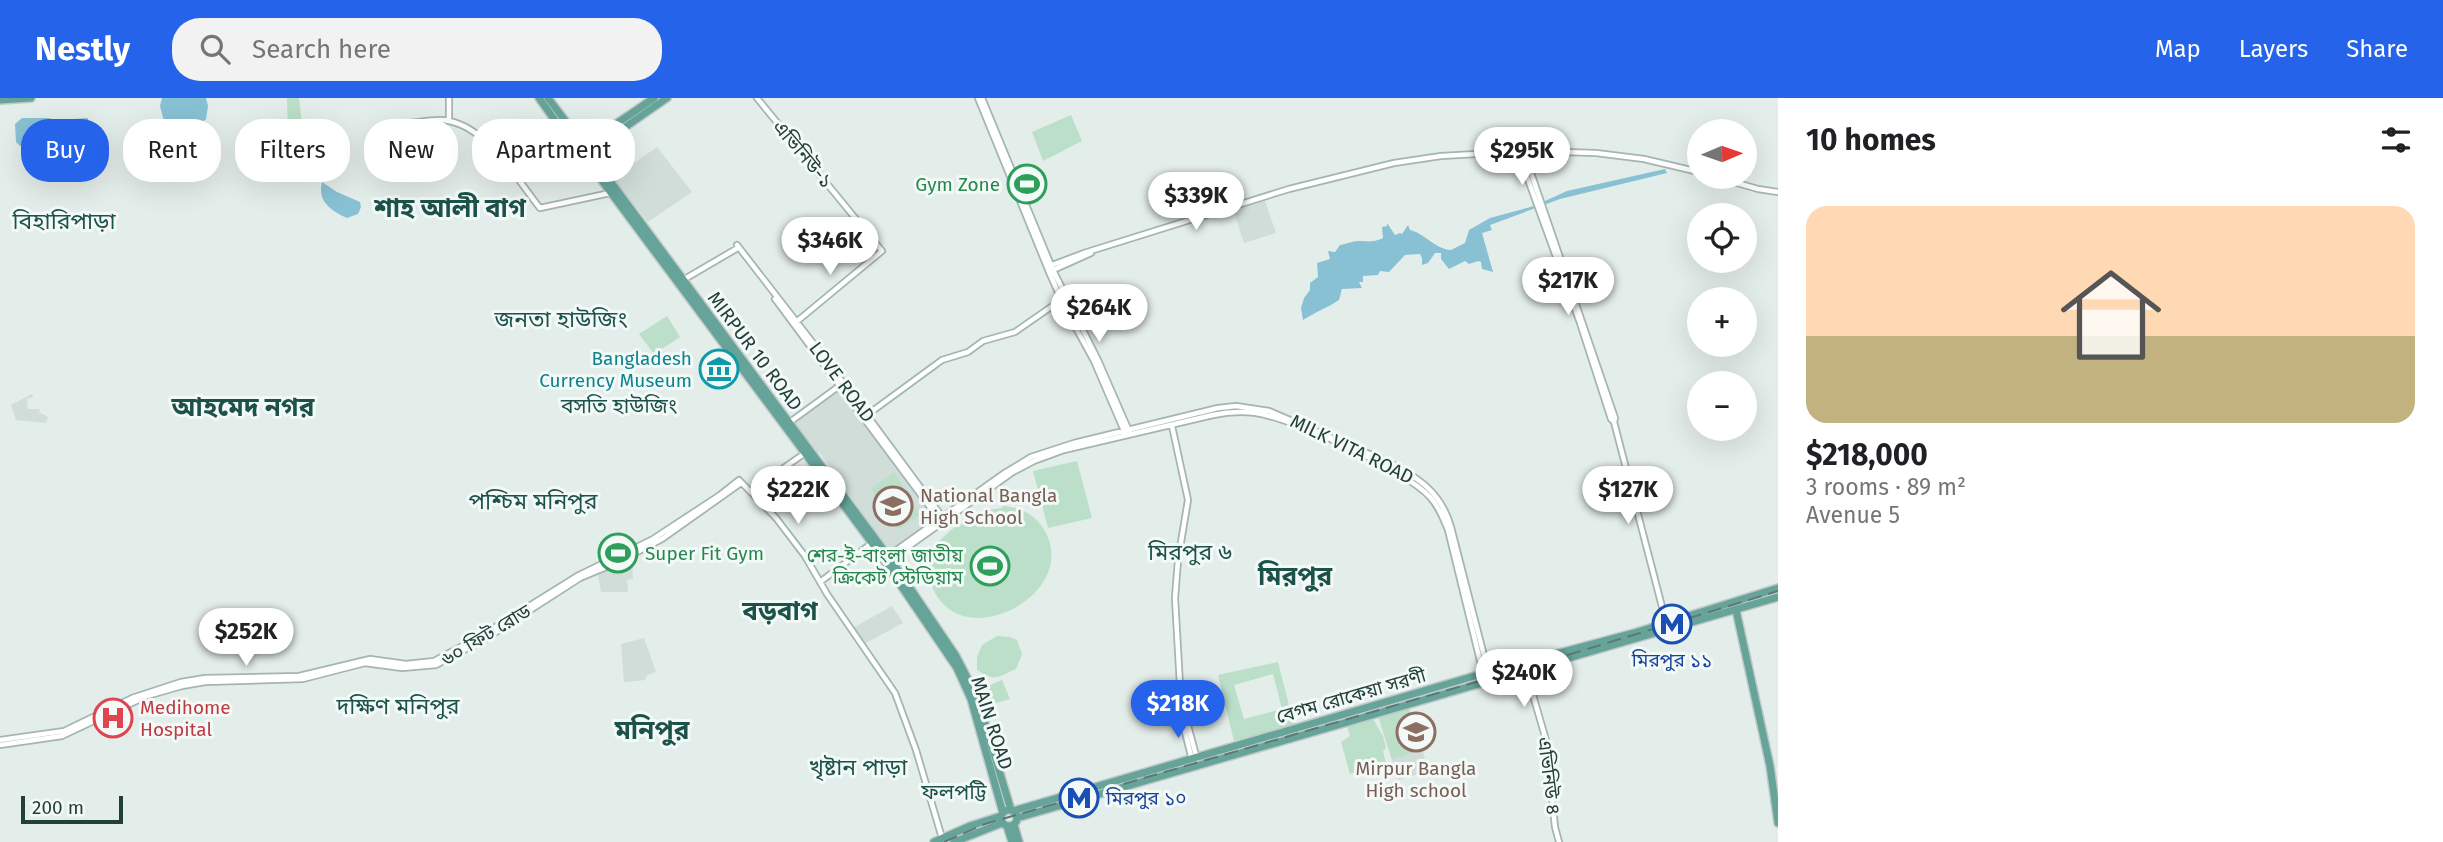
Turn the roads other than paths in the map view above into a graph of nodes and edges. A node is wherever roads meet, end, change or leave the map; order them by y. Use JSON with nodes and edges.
{"nodes":[{"id":1,"x":31,"y":98,"type":"edge"},
{"id":2,"x":449,"y":98,"type":"edge"},
{"id":3,"x":539,"y":98,"type":"edge"},
{"id":4,"x":548,"y":98,"type":"edge"},
{"id":5,"x":654,"y":98,"type":"edge"},
{"id":6,"x":667,"y":98,"type":"edge"},
{"id":7,"x":757,"y":98,"type":"edge"},
{"id":8,"x":980,"y":98,"type":"edge"},
{"id":9,"x":0,"y":100,"type":"edge"},
{"id":10,"x":449,"y":119,"type":"edge"},
{"id":11,"x":554,"y":119,"type":"edge"},
{"id":12,"x":566,"y":119,"type":"edge"},
{"id":13,"x":623,"y":119,"type":"edge"},
{"id":14,"x":635,"y":120,"type":"edge"},
{"id":15,"x":458,"y":125,"type":"edge"},
{"id":16,"x":1533,"y":151,"type":"junction"},
{"id":17,"x":1518,"y":152,"type":"junction"},
{"id":18,"x":1687,"y":169,"type":"edge"},
{"id":19,"x":602,"y":182,"type":"edge"},
{"id":20,"x":614,"y":182,"type":"edge"},
{"id":21,"x":1756,"y":189,"type":"edge"},
{"id":22,"x":1778,"y":192,"type":"edge"},
{"id":23,"x":610,"y":193,"type":"junction"},
{"id":24,"x":1539,"y":202,"type":"junction"},
{"id":25,"x":1050,"y":268,"type":"junction"},
{"id":26,"x":683,"y":281,"type":"junction"},
{"id":27,"x":1061,"y":300,"type":"junction"},
{"id":28,"x":795,"y":323,"type":"junction"},
{"id":29,"x":718,"y":333,"type":"junction"},
{"id":30,"x":841,"y":384,"type":"junction"},
{"id":31,"x":773,"y":407,"type":"junction"},
{"id":32,"x":867,"y":415,"type":"junction"},
{"id":33,"x":789,"y":423,"type":"junction"},
{"id":34,"x":1172,"y":426,"type":"junction"},
{"id":35,"x":1127,"y":433,"type":"junction"},
{"id":36,"x":891,"y":451,"type":"junction"},
{"id":37,"x":805,"y":453,"type":"junction"},
{"id":38,"x":751,"y":491,"type":"junction"},
{"id":39,"x":858,"y":520,"type":"junction"},
{"id":40,"x":942,"y":520,"type":"junction"},
{"id":41,"x":872,"y":543,"type":"junction"},
{"id":42,"x":887,"y":559,"type":"junction"},
{"id":43,"x":820,"y":582,"type":"junction"},
{"id":44,"x":1778,"y":588,"type":"edge"},
{"id":45,"x":1778,"y":597,"type":"edge"},
{"id":46,"x":1738,"y":609,"type":"junction"},
{"id":47,"x":1666,"y":623,"type":"junction"},
{"id":48,"x":1526,"y":671,"type":"junction"},
{"id":49,"x":1486,"y":673,"type":"junction"},
{"id":50,"x":0,"y":742,"type":"edge"},
{"id":51,"x":1195,"y":761,"type":"junction"},
{"id":52,"x":1778,"y":788,"type":"edge"},
{"id":53,"x":1009,"y":818,"type":"junction"},
{"id":54,"x":1778,"y":823,"type":"edge"},
{"id":55,"x":938,"y":840,"type":"edge"},
{"id":56,"x":954,"y":842,"type":"edge"},
{"id":57,"x":1013,"y":842,"type":"edge"},
{"id":58,"x":1019,"y":842,"type":"edge"},
{"id":59,"x":1559,"y":842,"type":"edge"}],
"edges":[{"from":1,"to":9,"type":"main road"},
{"from":2,"to":10,"type":"street"},
{"from":3,"to":11,"type":"main road"},
{"from":4,"to":12,"type":"main road"},
{"from":5,"to":13,"type":"main road"},
{"from":6,"to":14,"type":"main road"},
{"from":7,"to":28,"type":"street","name":"এভিনিউ-১"},
{"from":8,"to":25,"type":"street"},
{"from":8,"to":25,"type":"street"},
{"from":15,"to":23,"type":"street"},
{"from":16,"to":17,"type":"street"},
{"from":16,"to":18,"type":"street"},
{"from":16,"to":24,"type":"street"},
{"from":17,"to":24,"type":"street"},
{"from":17,"to":25,"type":"street"},
{"from":19,"to":23,"type":"main road","name":"MIRPUR 10 ROAD"},
{"from":20,"to":26,"type":"main road","name":"MIRPUR 10 ROAD"},
{"from":21,"to":22,"type":"street"},
{"from":23,"to":29,"type":"main road","name":"MIRPUR 10 ROAD"},
{"from":24,"to":47,"type":"street"},
{"from":25,"to":27,"type":"street"},
{"from":25,"to":35,"type":"street"},
{"from":26,"to":28,"type":"street","name":"LOVE ROAD"},
{"from":26,"to":29,"type":"main road","name":"MIRPUR 10 ROAD"},
{"from":27,"to":32,"type":"street"},
{"from":27,"to":35,"type":"street"},
{"from":28,"to":30,"type":"street","name":"LOVE ROAD"},
{"from":29,"to":31,"type":"main road","name":"MIRPUR 10 ROAD"},
{"from":30,"to":32,"type":"street","name":"LOVE ROAD"},
{"from":30,"to":33,"type":"street"},
{"from":30,"to":36,"type":"street","name":"LOVE ROAD"},
{"from":31,"to":33,"type":"main road","name":"MIRPUR 10 ROAD"},
{"from":31,"to":37,"type":"main road","name":"MIRPUR 10 ROAD"},
{"from":32,"to":36,"type":"street","name":"LOVE ROAD"},
{"from":33,"to":39,"type":"main road","name":"MIRPUR 10 ROAD"},
{"from":34,"to":35,"type":"street","name":"MILK VITA ROAD"},
{"from":34,"to":49,"type":"street","name":"MILK VITA ROAD"},
{"from":34,"to":51,"type":"street"},
{"from":35,"to":40,"type":"street","name":"MILK VITA ROAD"},
{"from":35,"to":49,"type":"street","name":"MILK VITA ROAD"},
{"from":36,"to":40,"type":"street","name":"LOVE ROAD"},
{"from":37,"to":38,"type":"street"},
{"from":37,"to":39,"type":"main road","name":"MIRPUR 10 ROAD"},
{"from":38,"to":43,"type":"street"},
{"from":38,"to":50,"type":"street","name":"৬০ ফিট রোড"},
{"from":39,"to":41,"type":"main road","name":"MIRPUR 10 ROAD"},
{"from":39,"to":42,"type":"main road","name":"MIRPUR 10 ROAD"},
{"from":40,"to":42,"type":"street","name":"MILK VITA ROAD"},
{"from":41,"to":42,"type":"main road","name":"MAIN ROAD"},
{"from":41,"to":43,"type":"street"},
{"from":42,"to":53,"type":"main road","name":"MAIN ROAD"},
{"from":43,"to":55,"type":"street"},
{"from":44,"to":47,"type":"main road","name":"বেগম রোকেয়া সরণী"},
{"from":45,"to":46,"type":"main road","name":"বেগম রোকেয়া সরণী"},
{"from":46,"to":48,"type":"main road","name":"বেগম রোকেয়া সরণী"},
{"from":46,"to":52,"type":"main road"},
{"from":46,"to":54,"type":"main road"},
{"from":47,"to":49,"type":"main road","name":"বেগম রোকেয়া সরণী"},
{"from":48,"to":51,"type":"main road","name":"বেগম রোকেয়া সরণী"},
{"from":48,"to":59,"type":"street","name":"এভিনিউ ৪"},
{"from":49,"to":51,"type":"main road","name":"বেগম রোকেয়া সরণী"},
{"from":51,"to":53,"type":"main road","name":"বেগম রোকেয়া সরণী"},
{"from":53,"to":55,"type":"main road","name":"বেগম রোকেয়া সরণী"},
{"from":53,"to":56,"type":"main road","name":"বেগম রোকেয়া সরণী"},
{"from":53,"to":57,"type":"main road"},
{"from":53,"to":58,"type":"main road"}]}
